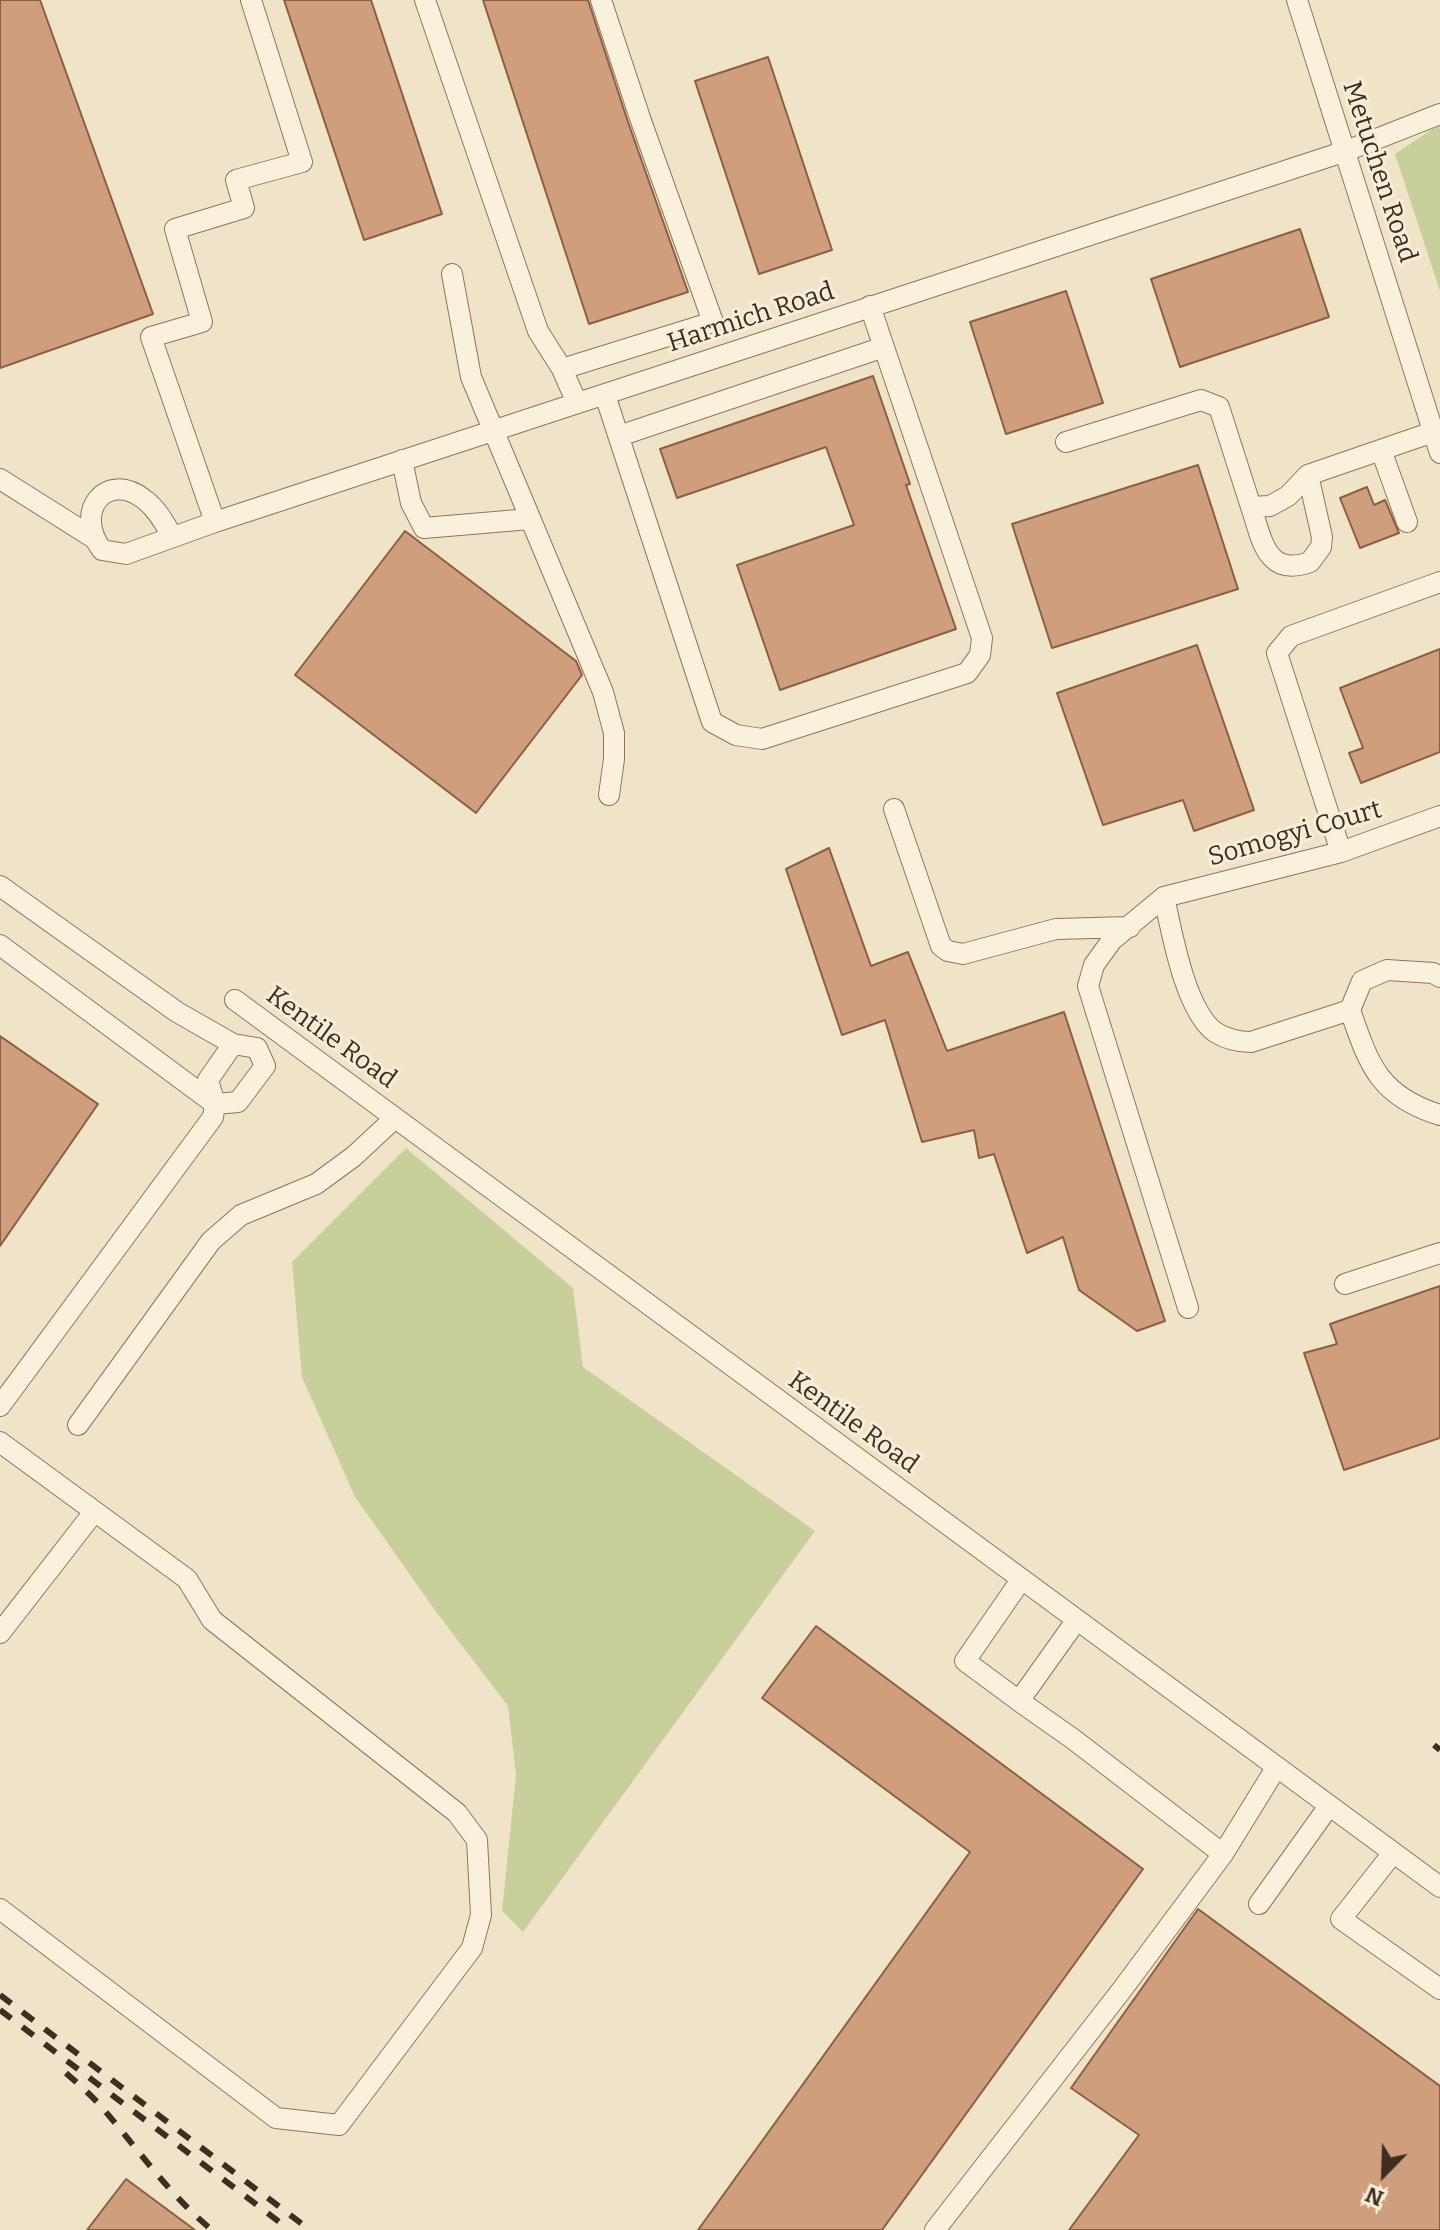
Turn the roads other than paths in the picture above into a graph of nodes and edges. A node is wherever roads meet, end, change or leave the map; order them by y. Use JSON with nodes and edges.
{"nodes":[{"id":1,"x":251,"y":0,"type":"edge"},
{"id":2,"x":425,"y":0,"type":"edge"},
{"id":3,"x":601,"y":0,"type":"edge"},
{"id":4,"x":1297,"y":0,"type":"edge"},
{"id":5,"x":1440,"y":114,"type":"edge"},
{"id":6,"x":1346,"y":151,"type":"junction"},
{"id":7,"x":452,"y":274,"type":"dead end"},
{"id":8,"x":870,"y":306,"type":"junction"},
{"id":9,"x":713,"y":322,"type":"junction"},
{"id":10,"x":884,"y":347,"type":"junction"},
{"id":11,"x":723,"y":355,"type":"junction"},
{"id":12,"x":562,"y":369,"type":"junction"},
{"id":13,"x":605,"y":395,"type":"junction"},
{"id":14,"x":577,"y":403,"type":"junction"},
{"id":15,"x":492,"y":431,"type":"junction"},
{"id":16,"x":1433,"y":432,"type":"junction"},
{"id":17,"x":619,"y":436,"type":"junction"},
{"id":18,"x":1066,"y":442,"type":"dead end"},
{"id":19,"x":1381,"y":450,"type":"junction"},
{"id":20,"x":1440,"y":453,"type":"edge"},
{"id":21,"x":402,"y":460,"type":"junction"},
{"id":22,"x":1308,"y":475,"type":"junction"},
{"id":23,"x":0,"y":479,"type":"edge"},
{"id":24,"x":1251,"y":507,"type":"junction"},
{"id":25,"x":530,"y":519,"type":"junction"},
{"id":26,"x":215,"y":522,"type":"junction"},
{"id":27,"x":1407,"y":522,"type":"dead end"},
{"id":28,"x":172,"y":536,"type":"junction"},
{"id":29,"x":92,"y":537,"type":"junction"},
{"id":30,"x":1440,"y":582,"type":"edge"},
{"id":31,"x":609,"y":795,"type":"dead end"},
{"id":32,"x":894,"y":809,"type":"dead end"},
{"id":33,"x":1440,"y":816,"type":"edge"},
{"id":34,"x":1341,"y":852,"type":"junction"},
{"id":35,"x":0,"y":886,"type":"edge"},
{"id":36,"x":1164,"y":897,"type":"junction"},
{"id":37,"x":1130,"y":927,"type":"junction"},
{"id":38,"x":0,"y":945,"type":"edge"},
{"id":39,"x":1440,"y":977,"type":"edge"},
{"id":40,"x":235,"y":1000,"type":"dead end"},
{"id":41,"x":1350,"y":1010,"type":"junction"},
{"id":42,"x":273,"y":1027,"type":"junction"},
{"id":43,"x":233,"y":1044,"type":"junction"},
{"id":44,"x":257,"y":1048,"type":"junction"},
{"id":45,"x":215,"y":1104,"type":"junction"},
{"id":46,"x":1440,"y":1115,"type":"edge"},
{"id":47,"x":395,"y":1118,"type":"junction"},
{"id":48,"x":1440,"y":1253,"type":"edge"},
{"id":49,"x":1345,"y":1284,"type":"dead end"},
{"id":50,"x":1188,"y":1308,"type":"dead end"},
{"id":51,"x":0,"y":1406,"type":"edge"},
{"id":52,"x":78,"y":1425,"type":"dead end"},
{"id":53,"x":0,"y":1442,"type":"edge"},
{"id":54,"x":94,"y":1512,"type":"junction"},
{"id":55,"x":1021,"y":1580,"type":"junction"},
{"id":56,"x":1076,"y":1621,"type":"junction"},
{"id":57,"x":0,"y":1633,"type":"edge"},
{"id":58,"x":1019,"y":1701,"type":"junction"},
{"id":59,"x":1276,"y":1768,"type":"junction"},
{"id":60,"x":1329,"y":1806,"type":"junction"},
{"id":61,"x":1393,"y":1853,"type":"junction"},
{"id":62,"x":1223,"y":1854,"type":"junction"},
{"id":63,"x":1440,"y":1887,"type":"edge"},
{"id":64,"x":1259,"y":1904,"type":"dead end"},
{"id":65,"x":0,"y":1909,"type":"edge"},
{"id":66,"x":1440,"y":1989,"type":"edge"},
{"id":67,"x":935,"y":2230,"type":"edge"}],
"edges":[{"from":1,"to":26,"type":"street"},
{"from":2,"to":12,"type":"street"},
{"from":3,"to":9,"type":"street"},
{"from":4,"to":6,"type":"street","name":"Metuchen Road"},
{"from":5,"to":6,"type":"street","name":"Harmich Road"},
{"from":6,"to":8,"type":"street","name":"Harmich Road"},
{"from":6,"to":16,"type":"street","name":"Metuchen Road"},
{"from":7,"to":15,"type":"street"},
{"from":8,"to":10,"type":"street"},
{"from":8,"to":11,"type":"street","name":"Harmich Road"},
{"from":9,"to":11,"type":"street"},
{"from":9,"to":12,"type":"street"},
{"from":10,"to":17,"type":"street"},
{"from":10,"to":17,"type":"street"},
{"from":11,"to":13,"type":"street","name":"Harmich Road"},
{"from":12,"to":14,"type":"street"},
{"from":13,"to":14,"type":"street","name":"Harmich Road"},
{"from":13,"to":17,"type":"street"},
{"from":14,"to":15,"type":"street","name":"Harmich Road"},
{"from":15,"to":21,"type":"street","name":"Harmich Road"},
{"from":15,"to":25,"type":"street"},
{"from":16,"to":19,"type":"street"},
{"from":16,"to":20,"type":"street","name":"Metuchen Road"},
{"from":18,"to":24,"type":"street"},
{"from":19,"to":22,"type":"street"},
{"from":19,"to":27,"type":"street"},
{"from":21,"to":25,"type":"street"},
{"from":21,"to":26,"type":"street","name":"Harmich Road"},
{"from":22,"to":24,"type":"street"},
{"from":22,"to":24,"type":"street"},
{"from":23,"to":29,"type":"street","name":"Harmich Road"},
{"from":25,"to":31,"type":"street"},
{"from":26,"to":28,"type":"street","name":"Harmich Road"},
{"from":28,"to":29,"type":"street","name":"Harmich Road"},
{"from":28,"to":29,"type":"street"},
{"from":30,"to":34,"type":"street"},
{"from":32,"to":37,"type":"street"},
{"from":33,"to":34,"type":"street","name":"Somogyi Court"},
{"from":34,"to":36,"type":"street","name":"Somogyi Court"},
{"from":35,"to":43,"type":"street"},
{"from":36,"to":37,"type":"street"},
{"from":36,"to":41,"type":"street"},
{"from":37,"to":50,"type":"street"},
{"from":38,"to":45,"type":"street"},
{"from":39,"to":41,"type":"street"},
{"from":40,"to":42,"type":"street","name":"Kentile Road"},
{"from":41,"to":46,"type":"street"},
{"from":42,"to":44,"type":"street"},
{"from":42,"to":47,"type":"street","name":"Kentile Road"},
{"from":43,"to":44,"type":"street"},
{"from":43,"to":45,"type":"street"},
{"from":44,"to":45,"type":"street"},
{"from":45,"to":51,"type":"street"},
{"from":47,"to":52,"type":"street"},
{"from":47,"to":55,"type":"street","name":"Kentile Road"},
{"from":48,"to":49,"type":"street"},
{"from":53,"to":54,"type":"street"},
{"from":54,"to":57,"type":"street"},
{"from":54,"to":65,"type":"street"},
{"from":55,"to":56,"type":"street","name":"Kentile Road"},
{"from":55,"to":58,"type":"street"},
{"from":56,"to":58,"type":"street"},
{"from":56,"to":59,"type":"street","name":"Kentile Road"},
{"from":58,"to":62,"type":"street"},
{"from":59,"to":60,"type":"street","name":"Kentile Road"},
{"from":59,"to":62,"type":"street"},
{"from":60,"to":61,"type":"street","name":"Kentile Road"},
{"from":60,"to":64,"type":"street"},
{"from":61,"to":63,"type":"street","name":"Kentile Road"},
{"from":61,"to":66,"type":"street"},
{"from":62,"to":67,"type":"street"}]}
